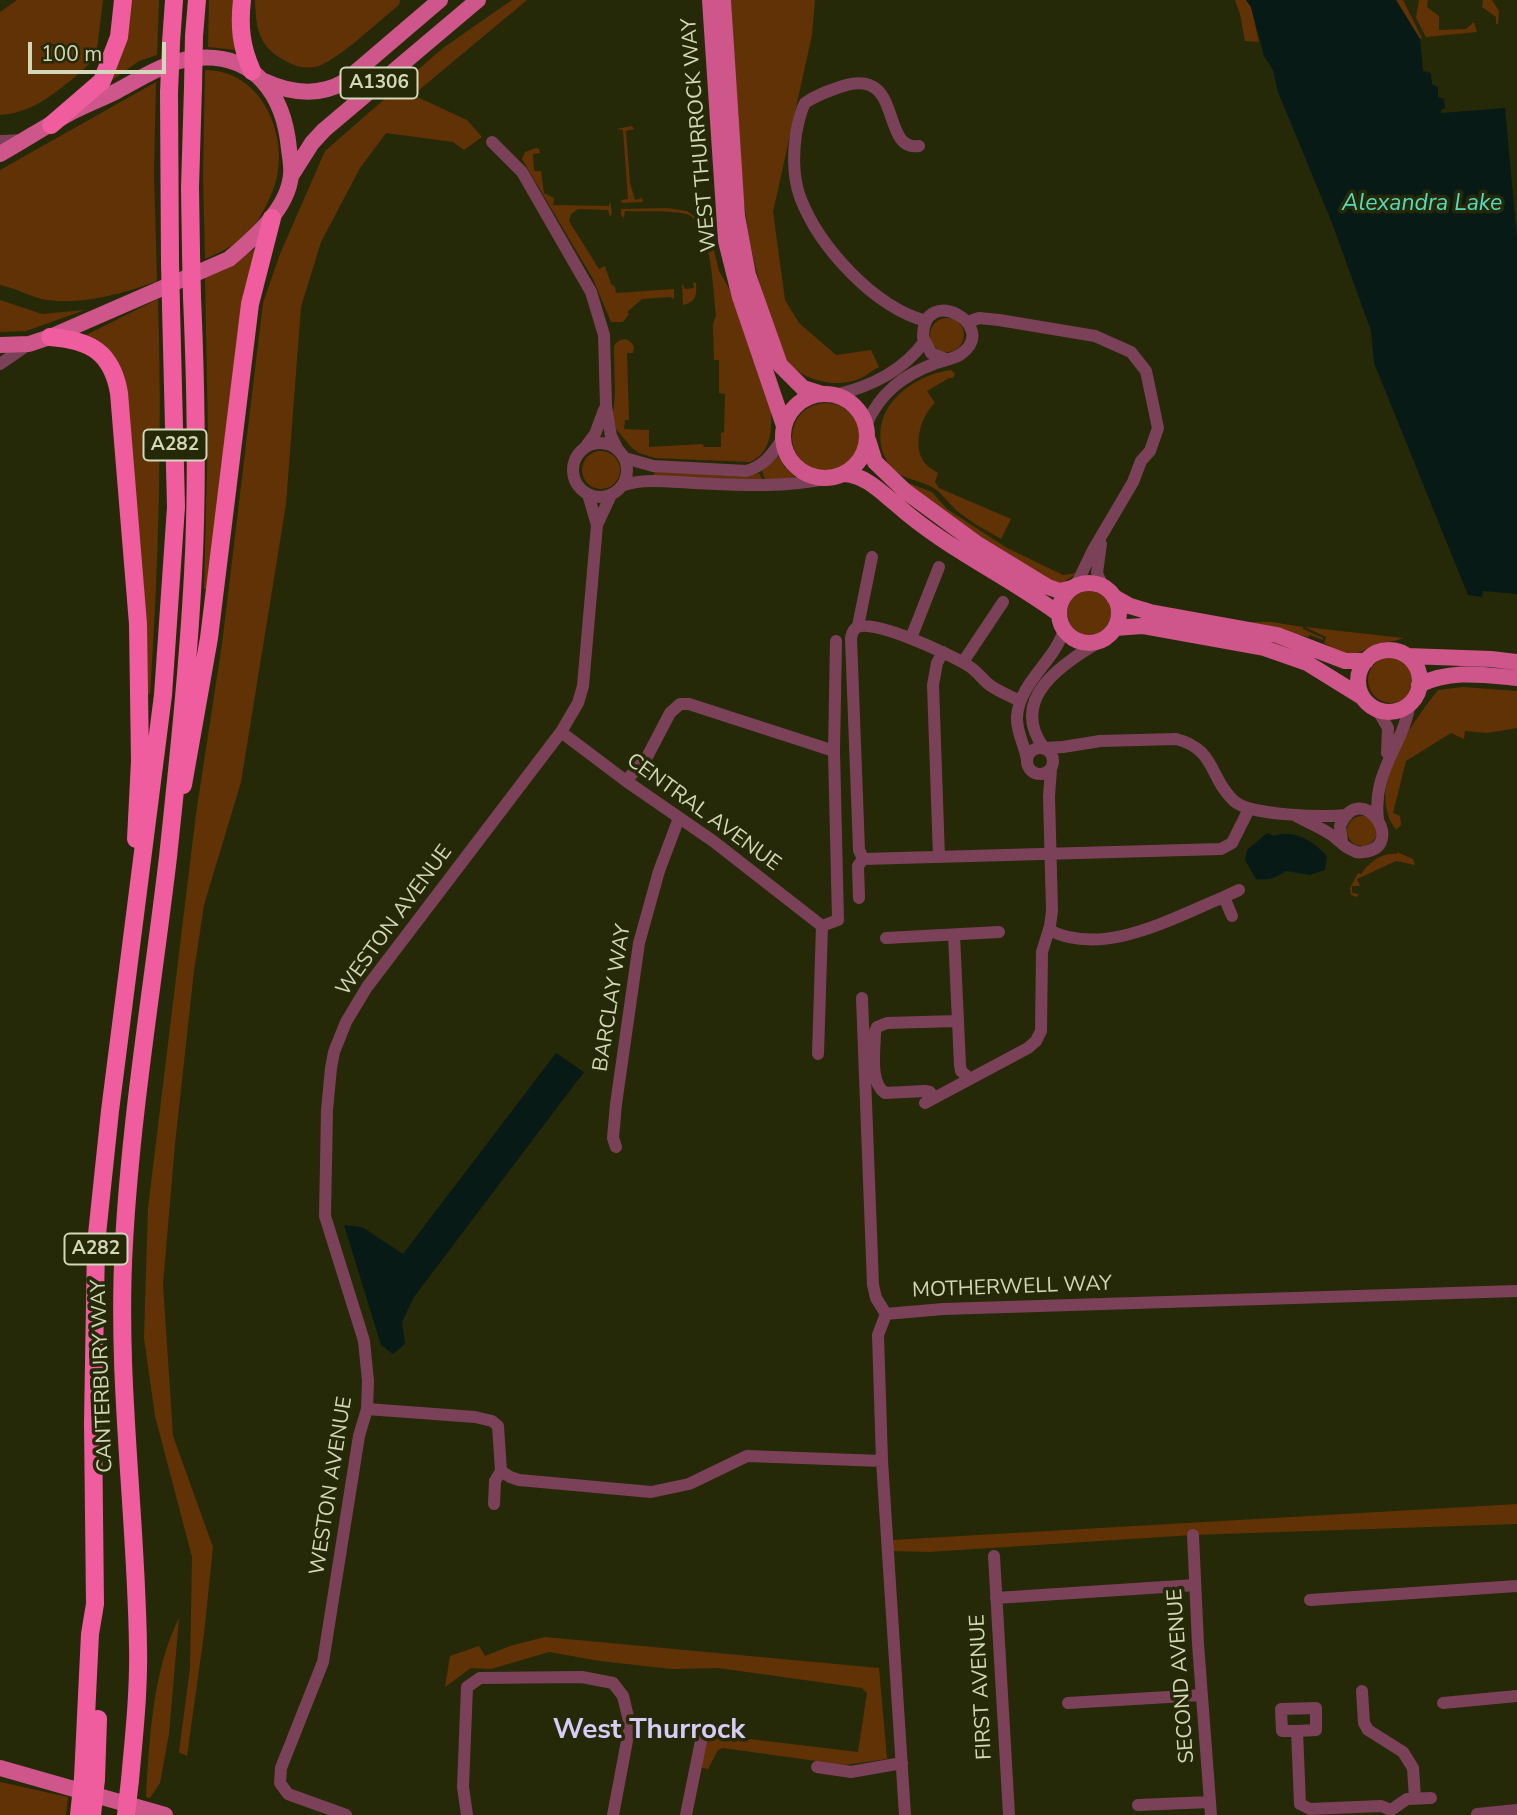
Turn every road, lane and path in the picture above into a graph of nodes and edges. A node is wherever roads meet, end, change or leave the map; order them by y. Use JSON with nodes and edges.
{"nodes":[{"id":1,"x":123,"y":0,"type":"edge"},
{"id":2,"x":174,"y":0,"type":"edge"},
{"id":3,"x":197,"y":0,"type":"edge"},
{"id":4,"x":242,"y":0,"type":"edge"},
{"id":5,"x":440,"y":0,"type":"edge"},
{"id":6,"x":478,"y":0,"type":"edge"},
{"id":7,"x":710,"y":0,"type":"edge"},
{"id":8,"x":723,"y":0,"type":"edge"},
{"id":9,"x":258,"y":76,"type":"junction"},
{"id":10,"x":51,"y":125,"type":"junction"},
{"id":11,"x":25,"y":139,"type":"junction"},
{"id":12,"x":0,"y":141,"type":"edge"},
{"id":13,"x":492,"y":142,"type":"dead end"},
{"id":14,"x":919,"y":146,"type":"dead end"},
{"id":15,"x":0,"y":154,"type":"edge"},
{"id":16,"x":291,"y":176,"type":"junction"},
{"id":17,"x":272,"y":218,"type":"junction"},
{"id":18,"x":926,"y":321,"type":"junction"},
{"id":19,"x":968,"y":322,"type":"junction"},
{"id":20,"x":50,"y":337,"type":"junction"},
{"id":21,"x":924,"y":342,"type":"junction"},
{"id":22,"x":29,"y":344,"type":"junction"},
{"id":23,"x":0,"y":345,"type":"edge"},
{"id":24,"x":946,"y":359,"type":"junction"},
{"id":25,"x":0,"y":364,"type":"edge"},
{"id":26,"x":829,"y":395,"type":"junction"},
{"id":27,"x":606,"y":406,"type":"junction"},
{"id":28,"x":784,"y":432,"type":"junction"},
{"id":29,"x":867,"y":432,"type":"junction"},
{"id":30,"x":585,"y":448,"type":"junction"},
{"id":31,"x":621,"y":453,"type":"junction"},
{"id":32,"x":845,"y":474,"type":"junction"},
{"id":33,"x":825,"y":479,"type":"junction"},
{"id":34,"x":624,"y":485,"type":"junction"},
{"id":35,"x":588,"y":494,"type":"junction"},
{"id":36,"x":611,"y":495,"type":"junction"},
{"id":37,"x":597,"y":525,"type":"junction"},
{"id":38,"x":1102,"y":537,"type":"junction"},
{"id":39,"x":872,"y":558,"type":"dead end"},
{"id":40,"x":939,"y":566,"type":"dead end"},
{"id":41,"x":1074,"y":587,"type":"junction"},
{"id":42,"x":1109,"y":592,"type":"junction"},
{"id":43,"x":1003,"y":602,"type":"dead end"},
{"id":44,"x":1059,"y":614,"type":"junction"},
{"id":45,"x":858,"y":626,"type":"junction"},
{"id":46,"x":1115,"y":628,"type":"junction"},
{"id":47,"x":1064,"y":630,"type":"junction"},
{"id":48,"x":911,"y":638,"type":"junction"},
{"id":49,"x":1102,"y":640,"type":"junction"},
{"id":50,"x":836,"y":641,"type":"dead end"},
{"id":51,"x":943,"y":652,"type":"junction"},
{"id":52,"x":1407,"y":656,"type":"junction"},
{"id":53,"x":1366,"y":661,"type":"junction"},
{"id":54,"x":963,"y":662,"type":"junction"},
{"id":55,"x":1517,"y":662,"type":"edge"},
{"id":56,"x":1517,"y":678,"type":"edge"},
{"id":57,"x":1419,"y":685,"type":"junction"},
{"id":58,"x":1362,"y":697,"type":"junction"},
{"id":59,"x":1020,"y":701,"type":"junction"},
{"id":60,"x":1410,"y":703,"type":"junction"},
{"id":61,"x":1377,"y":709,"type":"junction"},
{"id":62,"x":561,"y":732,"type":"junction"},
{"id":63,"x":1085,"y":743,"type":"junction"},
{"id":64,"x":1044,"y":748,"type":"junction"},
{"id":65,"x":834,"y":751,"type":"junction"},
{"id":66,"x":1027,"y":760,"type":"junction"},
{"id":67,"x":1053,"y":765,"type":"junction"},
{"id":68,"x":1385,"y":765,"type":"junction"},
{"id":69,"x":1033,"y":772,"type":"junction"},
{"id":70,"x":626,"y":781,"type":"junction"},
{"id":71,"x":1049,"y":796,"type":"junction"},
{"id":72,"x":1249,"y":809,"type":"junction"},
{"id":73,"x":1352,"y":812,"type":"junction"},
{"id":74,"x":1292,"y":814,"type":"junction"},
{"id":75,"x":679,"y":818,"type":"junction"},
{"id":76,"x":1378,"y":819,"type":"junction"},
{"id":77,"x":1342,"y":842,"type":"junction"},
{"id":78,"x":1051,"y":853,"type":"junction"},
{"id":79,"x":168,"y":854,"type":"junction"},
{"id":80,"x":939,"y":857,"type":"junction"},
{"id":81,"x":863,"y":859,"type":"junction"},
{"id":82,"x":1239,"y":890,"type":"dead end"},
{"id":83,"x":136,"y":896,"type":"junction"},
{"id":84,"x":1224,"y":897,"type":"junction"},
{"id":85,"x":859,"y":898,"type":"dead end"},
{"id":86,"x":1232,"y":916,"type":"dead end"},
{"id":87,"x":822,"y":926,"type":"junction"},
{"id":88,"x":1049,"y":930,"type":"junction"},
{"id":89,"x":999,"y":932,"type":"dead end"},
{"id":90,"x":954,"y":935,"type":"junction"},
{"id":91,"x":886,"y":938,"type":"dead end"},
{"id":92,"x":862,"y":998,"type":"dead end"},
{"id":93,"x":958,"y":1021,"type":"junction"},
{"id":94,"x":818,"y":1054,"type":"dead end"},
{"id":95,"x":970,"y":1079,"type":"junction"},
{"id":96,"x":616,"y":1147,"type":"dead end"},
{"id":97,"x":1517,"y":1291,"type":"edge"},
{"id":98,"x":886,"y":1314,"type":"junction"},
{"id":99,"x":367,"y":1409,"type":"junction"},
{"id":100,"x":882,"y":1461,"type":"junction"},
{"id":101,"x":501,"y":1471,"type":"junction"},
{"id":102,"x":494,"y":1504,"type":"dead end"},
{"id":103,"x":1193,"y":1535,"type":"dead end"},
{"id":104,"x":994,"y":1556,"type":"dead end"},
{"id":105,"x":1195,"y":1585,"type":"junction"},
{"id":106,"x":1517,"y":1586,"type":"edge"},
{"id":107,"x":996,"y":1598,"type":"junction"},
{"id":108,"x":1310,"y":1600,"type":"dead end"},
{"id":109,"x":1362,"y":1691,"type":"dead end"},
{"id":110,"x":1202,"y":1695,"type":"junction"},
{"id":111,"x":1517,"y":1696,"type":"edge"},
{"id":112,"x":1068,"y":1703,"type":"dead end"},
{"id":113,"x":1443,"y":1703,"type":"dead end"},
{"id":114,"x":1297,"y":1731,"type":"dead end"},
{"id":115,"x":702,"y":1736,"type":"dead end"},
{"id":116,"x":902,"y":1763,"type":"junction"},
{"id":117,"x":817,"y":1767,"type":"dead end"},
{"id":118,"x":0,"y":1768,"type":"edge"},
{"id":119,"x":89,"y":1778,"type":"junction"},
{"id":120,"x":1415,"y":1798,"type":"junction"},
{"id":121,"x":1432,"y":1798,"type":"dead end"},
{"id":122,"x":1138,"y":1805,"type":"dead end"},
{"id":123,"x":1210,"y":1809,"type":"edge"},
{"id":124,"x":1517,"y":1810,"type":"edge"},
{"id":125,"x":1345,"y":1812,"type":"edge"},
{"id":126,"x":1393,"y":1812,"type":"edge"},
{"id":127,"x":1478,"y":1814,"type":"edge"},
{"id":128,"x":79,"y":1815,"type":"edge"},
{"id":129,"x":92,"y":1815,"type":"edge"},
{"id":130,"x":126,"y":1815,"type":"edge"},
{"id":131,"x":164,"y":1815,"type":"edge"},
{"id":132,"x":346,"y":1815,"type":"edge"},
{"id":133,"x":467,"y":1815,"type":"edge"},
{"id":134,"x":613,"y":1815,"type":"edge"},
{"id":135,"x":686,"y":1815,"type":"edge"},
{"id":136,"x":905,"y":1815,"type":"edge"},
{"id":137,"x":1009,"y":1815,"type":"edge"}],
"edges":[{"from":1,"to":10,"type":"highway"},
{"from":2,"to":83,"type":"highway","number":"A282","bridge":true},
{"from":3,"to":79,"type":"highway","number":"A282","bridge":true},
{"from":4,"to":9,"type":"highway"},
{"from":5,"to":9,"type":"main road","number":"A1306"},
{"from":6,"to":16,"type":"main road","number":"A1306"},
{"from":7,"to":28,"type":"main road","name":"WEST THURROCK WAY"},
{"from":8,"to":26,"type":"main road","name":"WEST THURROCK WAY"},
{"from":9,"to":10,"type":"main road"},
{"from":9,"to":16,"type":"main road"},
{"from":10,"to":11,"type":"main road"},
{"from":11,"to":12,"type":"street"},
{"from":11,"to":15,"type":"main road"},
{"from":13,"to":27,"type":"street"},
{"from":14,"to":18,"type":"street"},
{"from":16,"to":17,"type":"main road"},
{"from":17,"to":20,"type":"main road"},
{"from":17,"to":79,"type":"highway"},
{"from":18,"to":19,"type":"street"},
{"from":18,"to":21,"type":"street"},
{"from":19,"to":24,"type":"street"},
{"from":19,"to":38,"type":"street"},
{"from":20,"to":22,"type":"main road"},
{"from":20,"to":83,"type":"highway"},
{"from":21,"to":24,"type":"street"},
{"from":21,"to":26,"type":"street"},
{"from":22,"to":23,"type":"main road"},
{"from":22,"to":25,"type":"street"},
{"from":24,"to":29,"type":"street"},
{"from":26,"to":28,"type":"main road"},
{"from":26,"to":29,"type":"main road"},
{"from":27,"to":30,"type":"street"},
{"from":27,"to":31,"type":"street"},
{"from":28,"to":31,"type":"street"},
{"from":28,"to":33,"type":"main road"},
{"from":29,"to":32,"type":"main road"},
{"from":29,"to":41,"type":"main road"},
{"from":30,"to":31,"type":"street"},
{"from":30,"to":35,"type":"street"},
{"from":31,"to":34,"type":"street"},
{"from":32,"to":33,"type":"main road"},
{"from":32,"to":44,"type":"main road"},
{"from":33,"to":34,"type":"street"},
{"from":34,"to":36,"type":"street"},
{"from":35,"to":36,"type":"street"},
{"from":35,"to":37,"type":"street","name":"WESTON AVENUE"},
{"from":36,"to":37,"type":"street","name":"WESTON AVENUE"},
{"from":37,"to":62,"type":"street","name":"WESTON AVENUE"},
{"from":38,"to":41,"type":"street"},
{"from":38,"to":42,"type":"street"},
{"from":39,"to":45,"type":"street"},
{"from":40,"to":48,"type":"street"},
{"from":41,"to":42,"type":"main road"},
{"from":41,"to":44,"type":"main road"},
{"from":42,"to":46,"type":"main road"},
{"from":42,"to":53,"type":"main road"},
{"from":43,"to":54,"type":"street"},
{"from":44,"to":47,"type":"main road"},
{"from":45,"to":48,"type":"street"},
{"from":45,"to":81,"type":"street"},
{"from":46,"to":49,"type":"main road"},
{"from":46,"to":58,"type":"main road"},
{"from":47,"to":49,"type":"main road"},
{"from":47,"to":59,"type":"street"},
{"from":48,"to":51,"type":"street"},
{"from":49,"to":64,"type":"street"},
{"from":50,"to":65,"type":"street"},
{"from":51,"to":54,"type":"street"},
{"from":51,"to":80,"type":"street"},
{"from":52,"to":53,"type":"main road"},
{"from":52,"to":55,"type":"main road"},
{"from":52,"to":57,"type":"main road"},
{"from":53,"to":58,"type":"main road"},
{"from":54,"to":59,"type":"street"},
{"from":56,"to":57,"type":"main road"},
{"from":57,"to":60,"type":"main road"},
{"from":58,"to":61,"type":"main road"},
{"from":59,"to":66,"type":"street"},
{"from":60,"to":61,"type":"main road"},
{"from":60,"to":68,"type":"street"},
{"from":61,"to":68,"type":"street"},
{"from":62,"to":70,"type":"street","name":"CENTRAL AVENUE"},
{"from":62,"to":99,"type":"street","name":"WESTON AVENUE"},
{"from":63,"to":64,"type":"street"},
{"from":63,"to":67,"type":"street"},
{"from":63,"to":72,"type":"street"},
{"from":64,"to":66,"type":"street"},
{"from":64,"to":67,"type":"street"},
{"from":65,"to":70,"type":"street"},
{"from":65,"to":87,"type":"street"},
{"from":66,"to":69,"type":"street"},
{"from":67,"to":69,"type":"street"},
{"from":67,"to":71,"type":"street"},
{"from":68,"to":73,"type":"street"},
{"from":68,"to":76,"type":"street"},
{"from":69,"to":71,"type":"street"},
{"from":70,"to":75,"type":"street","name":"CENTRAL AVENUE"},
{"from":71,"to":78,"type":"street"},
{"from":72,"to":74,"type":"street"},
{"from":72,"to":78,"type":"street"},
{"from":73,"to":74,"type":"street"},
{"from":73,"to":76,"type":"street"},
{"from":73,"to":77,"type":"street"},
{"from":74,"to":77,"type":"street"},
{"from":75,"to":87,"type":"street","name":"CENTRAL AVENUE"},
{"from":75,"to":96,"type":"street","name":"BARCLAY WAY"},
{"from":76,"to":77,"type":"street"},
{"from":78,"to":80,"type":"street"},
{"from":78,"to":88,"type":"street"},
{"from":79,"to":130,"type":"highway","name":"CANTERBURY WAY","number":"A282","bridge":true},
{"from":80,"to":81,"type":"street"},
{"from":81,"to":85,"type":"street"},
{"from":82,"to":84,"type":"street"},
{"from":83,"to":119,"type":"highway","name":"CANTERBURY WAY","number":"A282"},
{"from":84,"to":86,"type":"street"},
{"from":84,"to":88,"type":"street"},
{"from":87,"to":94,"type":"street"},
{"from":88,"to":95,"type":"street"},
{"from":89,"to":90,"type":"street"},
{"from":90,"to":91,"type":"street"},
{"from":90,"to":93,"type":"street"},
{"from":92,"to":98,"type":"street"},
{"from":93,"to":95,"type":"street"},
{"from":93,"to":95,"type":"street"},
{"from":97,"to":98,"type":"street","name":"MOTHERWELL WAY"},
{"from":98,"to":100,"type":"street","name":"MOTHERWELL WAY"},
{"from":99,"to":101,"type":"street"},
{"from":99,"to":132,"type":"street","name":"WESTON AVENUE"},
{"from":100,"to":101,"type":"street"},
{"from":100,"to":116,"type":"street","name":"MOTHERWELL WAY"},
{"from":101,"to":102,"type":"street"},
{"from":103,"to":105,"type":"street","name":"SECOND AVENUE"},
{"from":104,"to":107,"type":"street","name":"FIRST AVENUE"},
{"from":105,"to":107,"type":"street"},
{"from":105,"to":110,"type":"street","name":"SECOND AVENUE"},
{"from":106,"to":108,"type":"street"},
{"from":107,"to":137,"type":"street","name":"FIRST AVENUE"},
{"from":109,"to":120,"type":"street"},
{"from":110,"to":112,"type":"street"},
{"from":110,"to":123,"type":"street","name":"SECOND AVENUE"},
{"from":111,"to":113,"type":"street"},
{"from":114,"to":125,"type":"street"},
{"from":115,"to":135,"type":"street"},
{"from":116,"to":117,"type":"street"},
{"from":116,"to":136,"type":"street","name":"MOTHERWELL WAY"},
{"from":118,"to":131,"type":"main road"},
{"from":119,"to":128,"type":"highway","name":"CANTERBURY WAY","number":"A282","bridge":true},
{"from":119,"to":129,"type":"highway","name":"CANTERBURY WAY","number":"A282","bridge":true},
{"from":120,"to":121,"type":"street"},
{"from":120,"to":126,"type":"street"},
{"from":122,"to":123,"type":"street"},
{"from":124,"to":127,"type":"street"},
{"from":125,"to":126,"type":"street"},
{"from":133,"to":134,"type":"street"}]}
